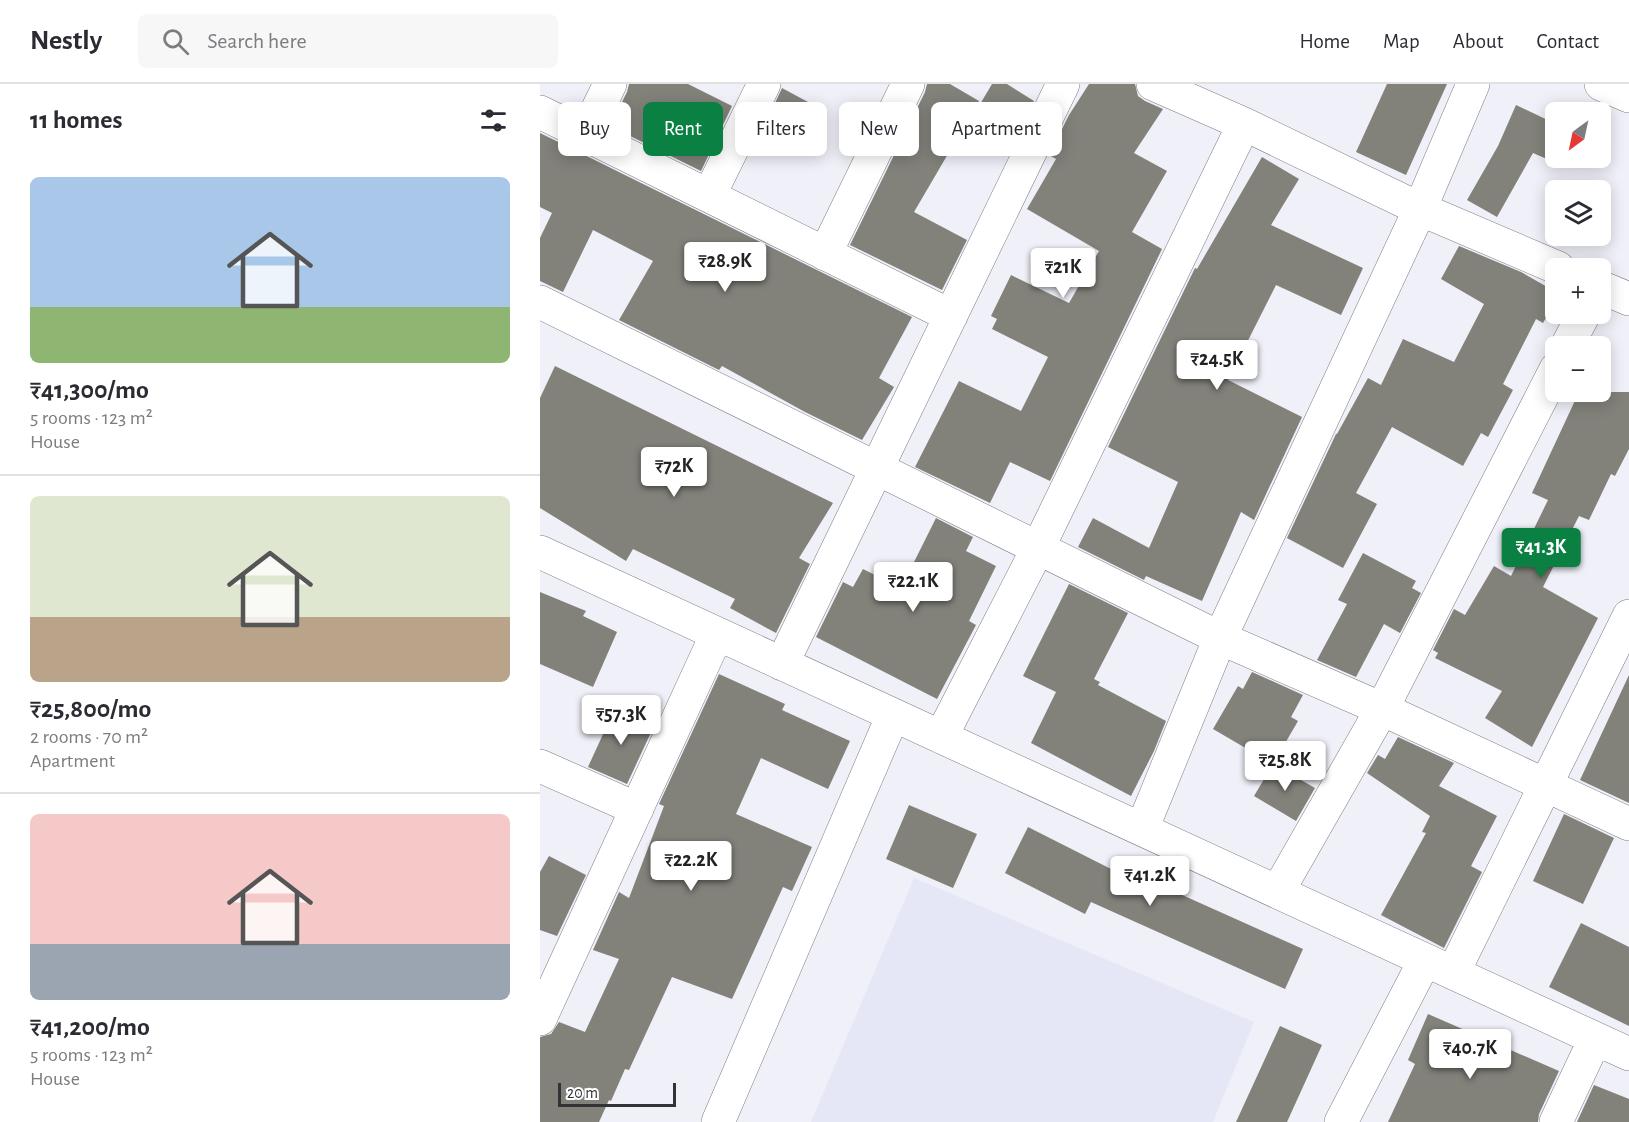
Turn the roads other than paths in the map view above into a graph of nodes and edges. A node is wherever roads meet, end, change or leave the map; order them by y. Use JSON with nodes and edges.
{"nodes":[{"id":1,"x":610,"y":84,"type":"edge"},
{"id":2,"x":764,"y":84,"type":"edge"},
{"id":3,"x":908,"y":84,"type":"edge"},
{"id":4,"x":1063,"y":84,"type":"edge"},
{"id":5,"x":1154,"y":84,"type":"edge"},
{"id":6,"x":1473,"y":84,"type":"edge"},
{"id":7,"x":1601,"y":84,"type":"edge"},
{"id":8,"x":1629,"y":96,"type":"edge"},
{"id":9,"x":601,"y":102,"type":"edge"},
{"id":10,"x":540,"y":112,"type":"edge"},
{"id":11,"x":558,"y":121,"type":"edge"},
{"id":12,"x":1244,"y":124,"type":"junction"},
{"id":13,"x":628,"y":156,"type":"edge"},
{"id":14,"x":709,"y":196,"type":"junction"},
{"id":15,"x":1420,"y":209,"type":"junction"},
{"id":16,"x":825,"y":254,"type":"junction"},
{"id":17,"x":1545,"y":262,"type":"edge"},
{"id":18,"x":1611,"y":292,"type":"edge"},
{"id":19,"x":1629,"y":299,"type":"edge"},
{"id":20,"x":540,"y":302,"type":"edge"},
{"id":21,"x":951,"y":316,"type":"junction"},
{"id":22,"x":1545,"y":390,"type":"edge"},
{"id":23,"x":877,"y":469,"type":"junction"},
{"id":24,"x":1038,"y":548,"type":"junction"},
{"id":25,"x":540,"y":552,"type":"edge"},
{"id":26,"x":1629,"y":616,"type":"edge"},
{"id":27,"x":717,"y":634,"type":"junction"},
{"id":28,"x":1220,"y":638,"type":"junction"},
{"id":29,"x":1622,"y":648,"type":"edge"},
{"id":30,"x":782,"y":664,"type":"junction"},
{"id":31,"x":1382,"y":709,"type":"junction"},
{"id":32,"x":893,"y":715,"type":"junction"},
{"id":33,"x":941,"y":737,"type":"junction"},
{"id":34,"x":540,"y":766,"type":"edge"},
{"id":35,"x":1546,"y":785,"type":"junction"},
{"id":36,"x":637,"y":809,"type":"junction"},
{"id":37,"x":1629,"y":824,"type":"edge"},
{"id":38,"x":1142,"y":829,"type":"junction"},
{"id":39,"x":1278,"y":891,"type":"junction"},
{"id":40,"x":552,"y":960,"type":"edge"},
{"id":41,"x":1439,"y":967,"type":"junction"},
{"id":42,"x":540,"y":1019,"type":"edge"},
{"id":43,"x":1595,"y":1039,"type":"junction"},
{"id":44,"x":1629,"y":1054,"type":"edge"},
{"id":45,"x":718,"y":1122,"type":"edge"},
{"id":46,"x":1341,"y":1122,"type":"edge"},
{"id":47,"x":1556,"y":1122,"type":"edge"}],
"edges":[{"from":1,"to":9,"type":"street"},
{"from":2,"to":14,"type":"street"},
{"from":3,"to":16,"type":"street"},
{"from":4,"to":21,"type":"street"},
{"from":5,"to":12,"type":"street"},
{"from":6,"to":15,"type":"street"},
{"from":7,"to":8,"type":"street"},
{"from":10,"to":11,"type":"street"},
{"from":12,"to":15,"type":"street"},
{"from":12,"to":24,"type":"street"},
{"from":13,"to":14,"type":"street"},
{"from":14,"to":16,"type":"street"},
{"from":15,"to":17,"type":"street"},
{"from":15,"to":28,"type":"street"},
{"from":16,"to":21,"type":"street"},
{"from":18,"to":19,"type":"street"},
{"from":20,"to":23,"type":"street"},
{"from":21,"to":23,"type":"street"},
{"from":22,"to":31,"type":"street"},
{"from":23,"to":24,"type":"street"},
{"from":23,"to":30,"type":"street"},
{"from":24,"to":28,"type":"street"},
{"from":24,"to":33,"type":"street"},
{"from":25,"to":27,"type":"street"},
{"from":26,"to":29,"type":"street"},
{"from":27,"to":30,"type":"street"},
{"from":27,"to":36,"type":"street"},
{"from":28,"to":31,"type":"street"},
{"from":28,"to":38,"type":"street"},
{"from":29,"to":35,"type":"street"},
{"from":30,"to":32,"type":"street"},
{"from":31,"to":35,"type":"street"},
{"from":31,"to":39,"type":"street"},
{"from":32,"to":33,"type":"street"},
{"from":32,"to":45,"type":"street"},
{"from":33,"to":38,"type":"street"},
{"from":34,"to":36,"type":"street"},
{"from":35,"to":37,"type":"street"},
{"from":35,"to":41,"type":"street"},
{"from":36,"to":40,"type":"street"},
{"from":38,"to":39,"type":"street"},
{"from":39,"to":41,"type":"street"},
{"from":40,"to":42,"type":"street"},
{"from":41,"to":43,"type":"street"},
{"from":41,"to":46,"type":"street"},
{"from":43,"to":44,"type":"street"},
{"from":43,"to":47,"type":"street"}]}
